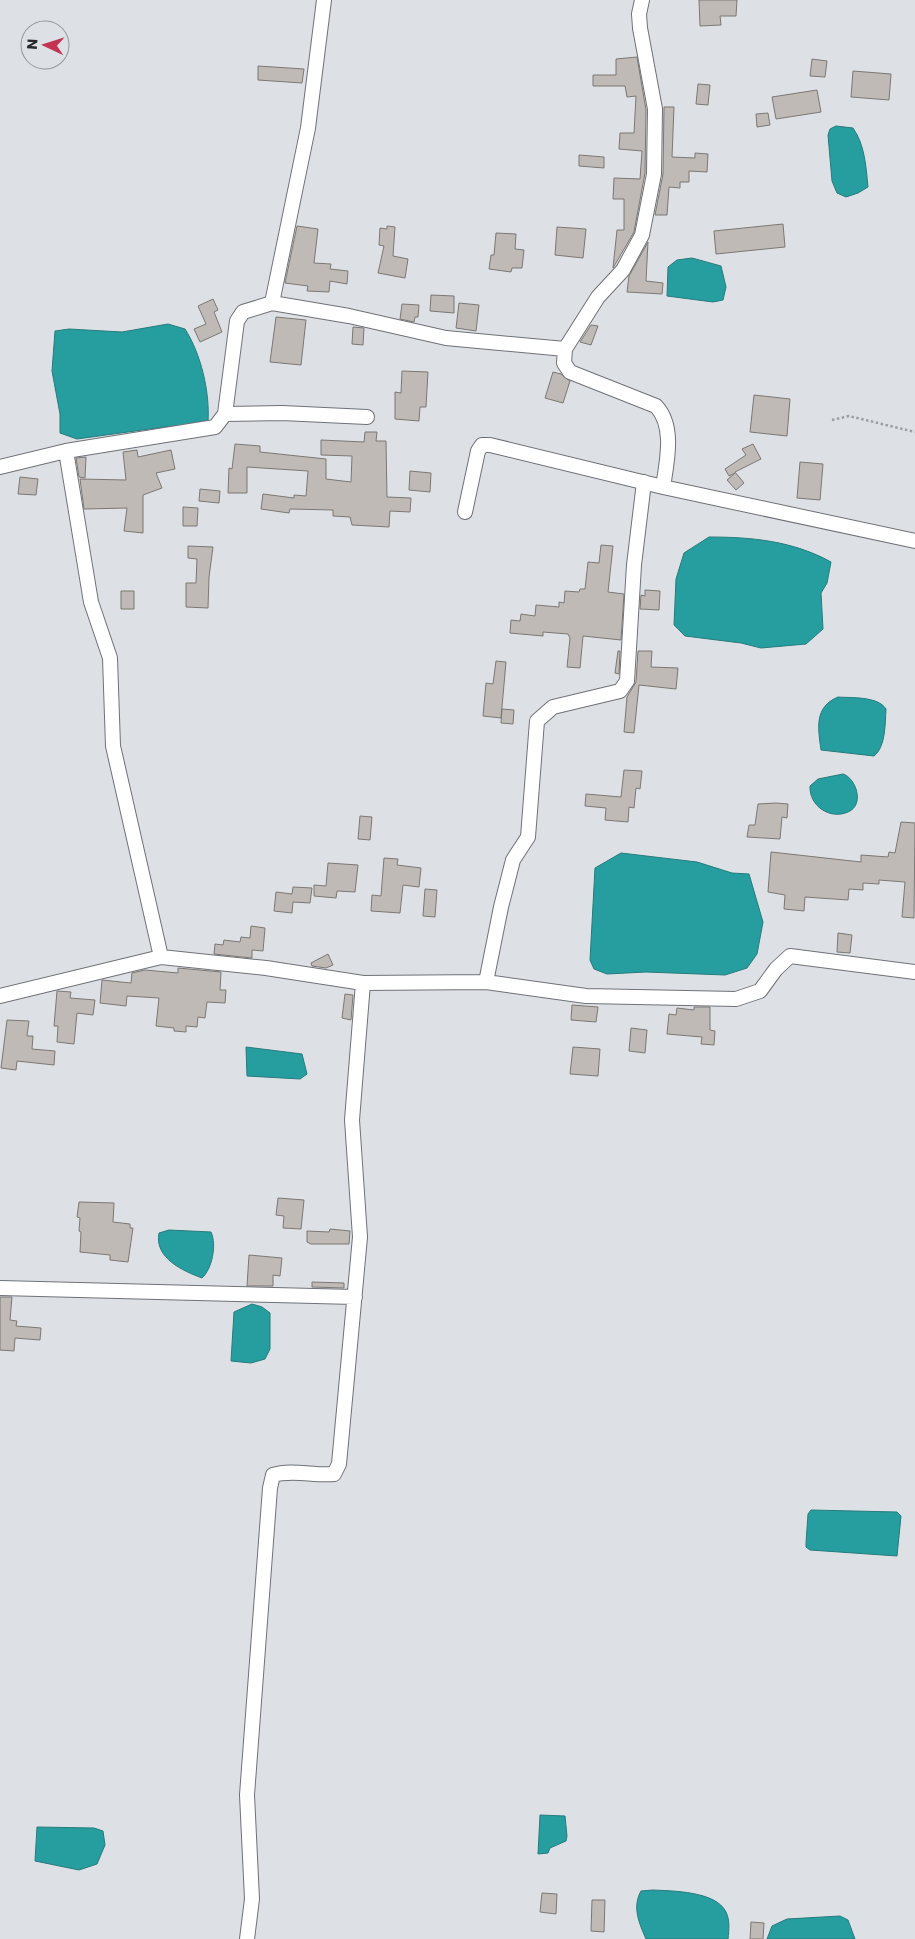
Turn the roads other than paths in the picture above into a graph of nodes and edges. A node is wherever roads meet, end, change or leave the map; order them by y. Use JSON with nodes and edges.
{"nodes":[{"id":1,"x":324,"y":0,"type":"edge"},
{"id":2,"x":642,"y":0,"type":"edge"},
{"id":3,"x":272,"y":304,"type":"junction"},
{"id":4,"x":566,"y":349,"type":"junction"},
{"id":5,"x":225,"y":414,"type":"junction"},
{"id":6,"x":367,"y":417,"type":"dead end"},
{"id":7,"x":66,"y":451,"type":"junction"},
{"id":8,"x":0,"y":467,"type":"edge"},
{"id":9,"x":644,"y":482,"type":"junction"},
{"id":10,"x":663,"y":487,"type":"junction"},
{"id":11,"x":465,"y":512,"type":"dead end"},
{"id":12,"x":915,"y":542,"type":"edge"},
{"id":13,"x":160,"y":956,"type":"junction"},
{"id":14,"x":915,"y":972,"type":"edge"},
{"id":15,"x":486,"y":982,"type":"junction"},
{"id":16,"x":363,"y":983,"type":"junction"},
{"id":17,"x":0,"y":996,"type":"edge"},
{"id":18,"x":0,"y":1288,"type":"edge"},
{"id":19,"x":355,"y":1297,"type":"junction"},
{"id":20,"x":247,"y":1939,"type":"edge"}],
"edges":[{"from":1,"to":3,"type":"street"},
{"from":2,"to":4,"type":"street"},
{"from":3,"to":4,"type":"street"},
{"from":3,"to":5,"type":"street"},
{"from":4,"to":10,"type":"street"},
{"from":5,"to":6,"type":"street"},
{"from":5,"to":7,"type":"street"},
{"from":7,"to":8,"type":"street"},
{"from":7,"to":13,"type":"street"},
{"from":9,"to":10,"type":"street"},
{"from":9,"to":11,"type":"street"},
{"from":9,"to":15,"type":"street"},
{"from":10,"to":12,"type":"street"},
{"from":13,"to":16,"type":"street"},
{"from":13,"to":17,"type":"street"},
{"from":14,"to":15,"type":"street"},
{"from":15,"to":16,"type":"street"},
{"from":16,"to":19,"type":"street"},
{"from":18,"to":19,"type":"street"},
{"from":19,"to":20,"type":"street"}]}
